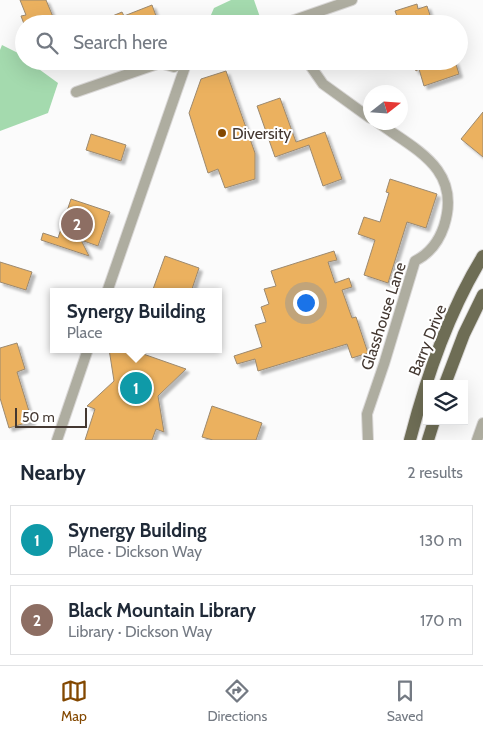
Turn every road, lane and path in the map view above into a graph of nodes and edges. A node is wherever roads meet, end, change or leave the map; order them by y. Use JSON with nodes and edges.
{"nodes":[{"id":1,"x":352,"y":0,"type":"edge"},
{"id":2,"x":312,"y":15,"type":"edge"},
{"id":3,"x":138,"y":70,"type":"edge"},
{"id":4,"x":183,"y":70,"type":"edge"},
{"id":5,"x":313,"y":70,"type":"edge"},
{"id":6,"x":76,"y":92,"type":"dead end"},
{"id":7,"x":363,"y":113,"type":"edge"},
{"id":8,"x":388,"y":130,"type":"edge"},
{"id":9,"x":483,"y":256,"type":"edge"},
{"id":10,"x":109,"y":288,"type":"edge"},
{"id":11,"x":483,"y":295,"type":"edge"},
{"id":12,"x":87,"y":353,"type":"edge"},
{"id":13,"x":447,"y":380,"type":"edge"},
{"id":14,"x":483,"y":423,"type":"edge"},
{"id":15,"x":433,"y":425,"type":"edge"},
{"id":16,"x":57,"y":440,"type":"edge"},
{"id":17,"x":368,"y":440,"type":"edge"},
{"id":18,"x":410,"y":440,"type":"edge"},
{"id":19,"x":428,"y":440,"type":"edge"},
{"id":20,"x":478,"y":440,"type":"edge"}],
"edges":[{"from":1,"to":2,"type":"street"},
{"from":3,"to":6,"type":"street"},
{"from":4,"to":10,"type":"street"},
{"from":5,"to":7,"type":"street"},
{"from":8,"to":17,"type":"street","name":"Glasshouse Lane"},
{"from":9,"to":18,"type":"main road","name":"Barry Drive"},
{"from":11,"to":13,"type":"main road","name":"Barry Drive"},
{"from":12,"to":16,"type":"street"},
{"from":14,"to":20,"type":"street"},
{"from":15,"to":19,"type":"main road"}]}
